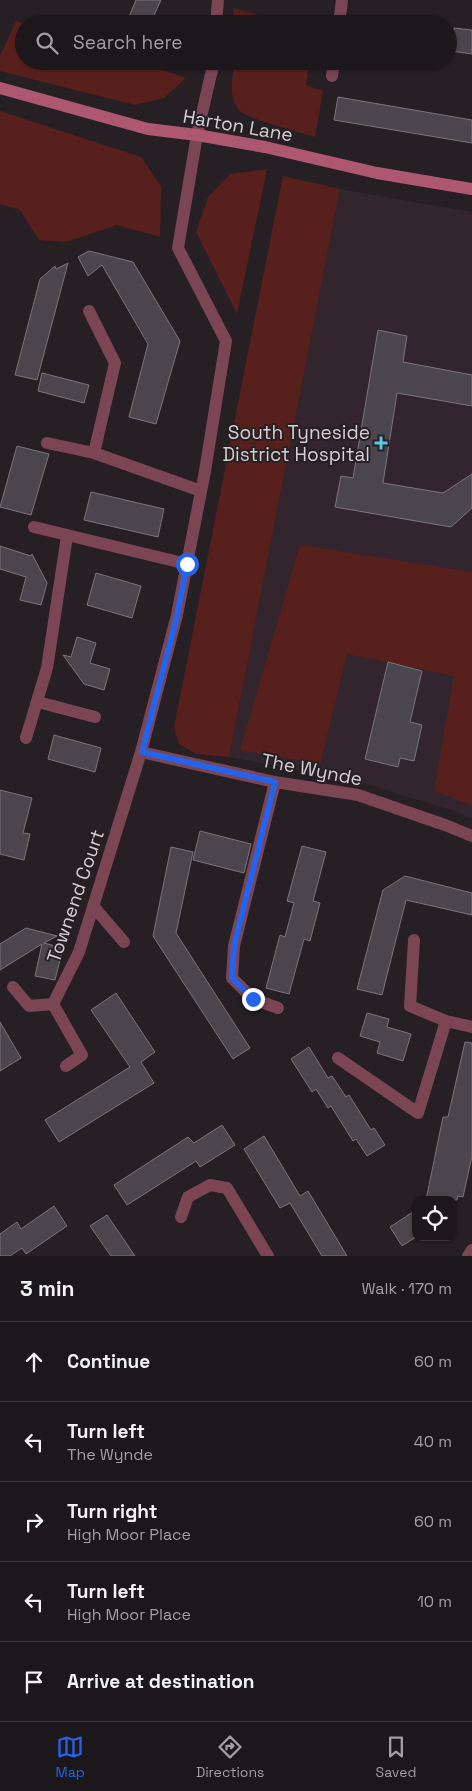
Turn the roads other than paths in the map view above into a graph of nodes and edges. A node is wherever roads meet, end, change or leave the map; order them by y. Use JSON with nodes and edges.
{"nodes":[{"id":1,"x":218,"y":0,"type":"edge"},
{"id":2,"x":342,"y":0,"type":"edge"},
{"id":3,"x":217,"y":15,"type":"edge"},
{"id":4,"x":340,"y":15,"type":"edge"},
{"id":5,"x":212,"y":70,"type":"edge"},
{"id":6,"x":333,"y":70,"type":"edge"},
{"id":7,"x":332,"y":76,"type":"dead end"},
{"id":8,"x":0,"y":88,"type":"edge"},
{"id":9,"x":197,"y":135,"type":"junction"},
{"id":10,"x":472,"y":189,"type":"edge"},
{"id":11,"x":89,"y":310,"type":"dead end"},
{"id":12,"x":47,"y":442,"type":"dead end"},
{"id":13,"x":94,"y":453,"type":"junction"},
{"id":14,"x":201,"y":491,"type":"junction"},
{"id":15,"x":34,"y":527,"type":"dead end"},
{"id":16,"x":67,"y":536,"type":"junction"},
{"id":17,"x":187,"y":564,"type":"junction"},
{"id":18,"x":38,"y":702,"type":"junction"},
{"id":19,"x":95,"y":717,"type":"dead end"},
{"id":20,"x":26,"y":738,"type":"dead end"},
{"id":21,"x":142,"y":752,"type":"junction"},
{"id":22,"x":275,"y":782,"type":"junction"},
{"id":23,"x":472,"y":836,"type":"edge"},
{"id":24,"x":93,"y":906,"type":"junction"},
{"id":25,"x":414,"y":940,"type":"dead end"},
{"id":26,"x":124,"y":942,"type":"dead end"},
{"id":27,"x":13,"y":986,"type":"dead end"},
{"id":28,"x":54,"y":1004,"type":"junction"},
{"id":29,"x":278,"y":1008,"type":"dead end"},
{"id":30,"x":446,"y":1022,"type":"junction"},
{"id":31,"x":472,"y":1027,"type":"edge"},
{"id":32,"x":338,"y":1058,"type":"dead end"},
{"id":33,"x":66,"y":1066,"type":"dead end"},
{"id":34,"x":181,"y":1217,"type":"dead end"},
{"id":35,"x":472,"y":1250,"type":"edge"},
{"id":36,"x":268,"y":1256,"type":"edge"},
{"id":37,"x":468,"y":1256,"type":"edge"}],
"edges":[{"from":1,"to":3,"type":"street"},
{"from":2,"to":4,"type":"street"},
{"from":5,"to":9,"type":"street","name":"Townend Court"},
{"from":6,"to":7,"type":"street"},
{"from":8,"to":9,"type":"street","name":"Harton Lane"},
{"from":9,"to":10,"type":"street","name":"Harton Lane"},
{"from":9,"to":14,"type":"street","name":"Townend Court"},
{"from":11,"to":13,"type":"street"},
{"from":12,"to":13,"type":"street"},
{"from":13,"to":14,"type":"street"},
{"from":14,"to":17,"type":"street","name":"Townend Court"},
{"from":15,"to":16,"type":"street"},
{"from":16,"to":17,"type":"street"},
{"from":16,"to":18,"type":"street"},
{"from":17,"to":21,"type":"street","name":"Townend Court"},
{"from":18,"to":19,"type":"street"},
{"from":18,"to":20,"type":"street"},
{"from":21,"to":22,"type":"street","name":"The Wynde"},
{"from":21,"to":24,"type":"street","name":"Townend Court"},
{"from":22,"to":23,"type":"street","name":"The Wynde"},
{"from":22,"to":29,"type":"street"},
{"from":24,"to":26,"type":"street"},
{"from":24,"to":28,"type":"street","name":"Townend Court"},
{"from":25,"to":30,"type":"street"},
{"from":27,"to":28,"type":"street"},
{"from":28,"to":33,"type":"street"},
{"from":30,"to":31,"type":"street"},
{"from":30,"to":32,"type":"street"},
{"from":34,"to":36,"type":"street"},
{"from":35,"to":37,"type":"street"}]}
